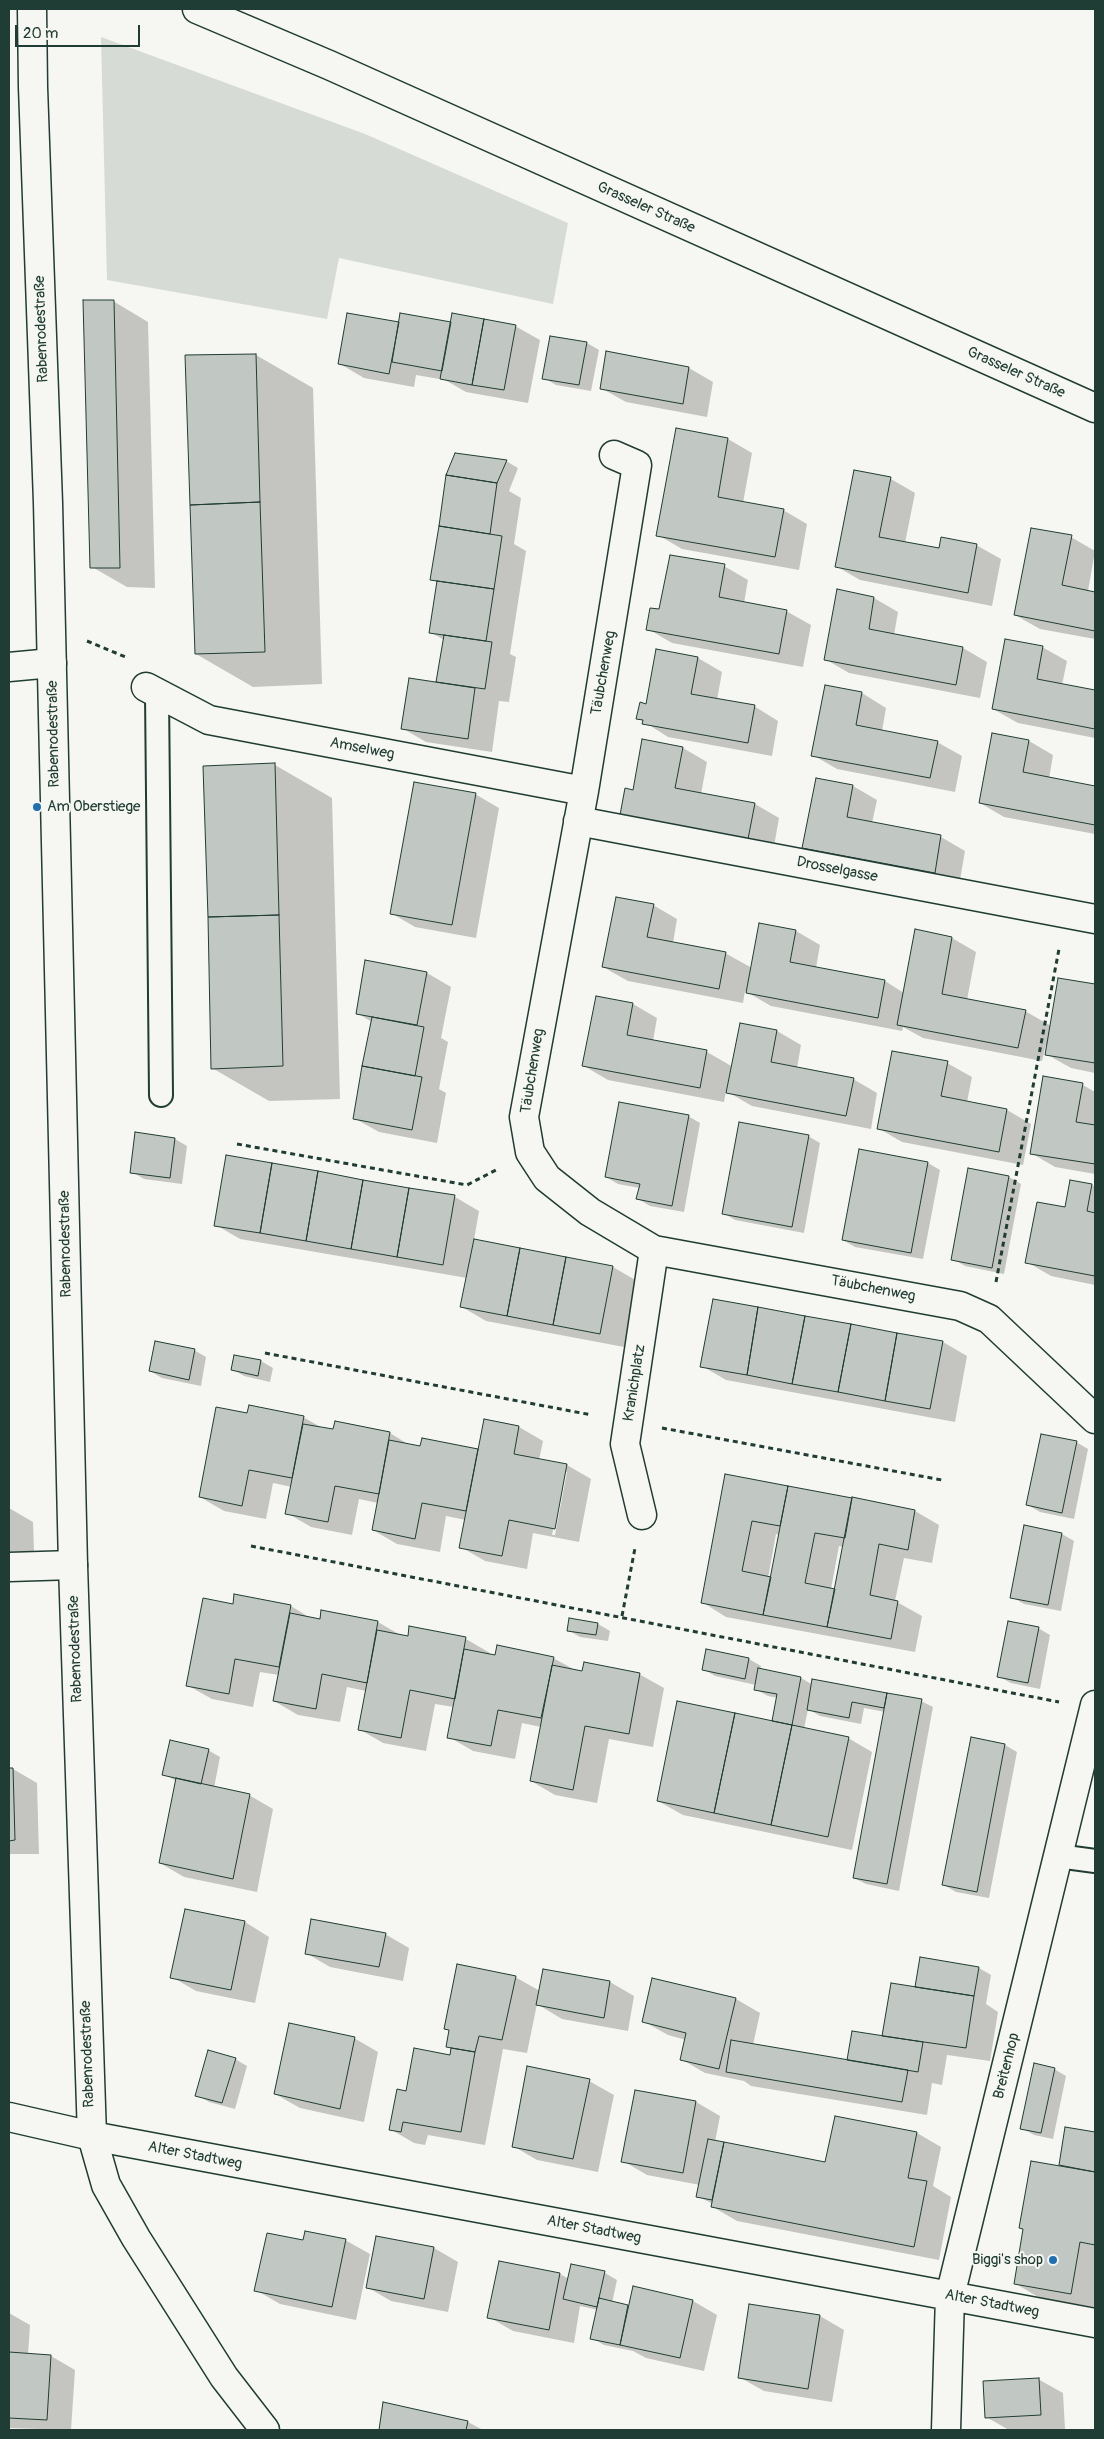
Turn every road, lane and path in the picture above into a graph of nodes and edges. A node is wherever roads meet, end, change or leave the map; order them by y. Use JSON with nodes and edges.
{"nodes":[{"id":1,"x":32,"y":9,"type":"edge"},
{"id":2,"x":197,"y":9,"type":"edge"},
{"id":3,"x":1095,"y":408,"type":"edge"},
{"id":4,"x":614,"y":456,"type":"dead end"},
{"id":5,"x":81,"y":638,"type":"dead end"},
{"id":6,"x":52,"y":663,"type":"junction"},
{"id":7,"x":9,"y":667,"type":"edge"},
{"id":8,"x":152,"y":690,"type":"junction"},
{"id":9,"x":584,"y":790,"type":"junction"},
{"id":10,"x":578,"y":821,"type":"junction"},
{"id":11,"x":1066,"y":913,"type":"junction"},
{"id":12,"x":1095,"y":919,"type":"edge"},
{"id":13,"x":161,"y":1095,"type":"dead end"},
{"id":14,"x":237,"y":1144,"type":"dead end"},
{"id":15,"x":530,"y":1152,"type":"junction"},
{"id":16,"x":654,"y":1250,"type":"junction"},
{"id":17,"x":989,"y":1319,"type":"junction"},
{"id":18,"x":1095,"y":1419,"type":"edge"},
{"id":19,"x":642,"y":1515,"type":"joint"},
{"id":20,"x":251,"y":1546,"type":"dead end"},
{"id":21,"x":73,"y":1565,"type":"junction"},
{"id":22,"x":9,"y":1567,"type":"edge"},
{"id":23,"x":622,"y":1616,"type":"junction"},
{"id":24,"x":1095,"y":1707,"type":"edge"},
{"id":25,"x":1058,"y":1856,"type":"junction"},
{"id":26,"x":1095,"y":1861,"type":"edge"},
{"id":27,"x":9,"y":2117,"type":"edge"},
{"id":28,"x":92,"y":2136,"type":"junction"},
{"id":29,"x":950,"y":2296,"type":"junction"},
{"id":30,"x":1095,"y":2323,"type":"edge"},
{"id":31,"x":265,"y":2430,"type":"edge"},
{"id":32,"x":946,"y":2430,"type":"edge"}],
"edges":[{"from":1,"to":6,"type":"street","name":"Rabenrodestraße"},
{"from":2,"to":3,"type":"street","name":"Grasseler Straße"},
{"from":4,"to":9,"type":"street","name":"Täubchenweg"},
{"from":5,"to":8,"type":"path"},
{"from":6,"to":7,"type":"street"},
{"from":6,"to":21,"type":"street","name":"Rabenrodestraße"},
{"from":8,"to":9,"type":"street","name":"Amselweg"},
{"from":8,"to":13,"type":"lane"},
{"from":9,"to":10,"type":"street","name":"Täubchenweg"},
{"from":10,"to":11,"type":"street","name":"Drosselgasse"},
{"from":10,"to":15,"type":"street","name":"Täubchenweg"},
{"from":11,"to":12,"type":"street","name":"Drosselgasse"},
{"from":11,"to":17,"type":"path"},
{"from":14,"to":15,"type":"path"},
{"from":15,"to":16,"type":"street","name":"Täubchenweg"},
{"from":16,"to":17,"type":"street","name":"Täubchenweg"},
{"from":16,"to":19,"type":"street","name":"Kranichplatz"},
{"from":17,"to":18,"type":"street","name":"Täubchenweg"},
{"from":19,"to":23,"type":"path"},
{"from":20,"to":23,"type":"path"},
{"from":21,"to":22,"type":"street"},
{"from":21,"to":28,"type":"street","name":"Rabenrodestraße"},
{"from":23,"to":24,"type":"path"},
{"from":24,"to":25,"type":"street","name":"Breitenhop"},
{"from":25,"to":26,"type":"lane"},
{"from":25,"to":29,"type":"street","name":"Breitenhop"},
{"from":27,"to":28,"type":"street","name":"Alter Stadtweg"},
{"from":28,"to":29,"type":"street","name":"Alter Stadtweg"},
{"from":28,"to":31,"type":"street","name":"Rabenrodestraße"},
{"from":29,"to":30,"type":"street","name":"Alter Stadtweg"},
{"from":29,"to":32,"type":"street","name":"Breitenhop"}]}
